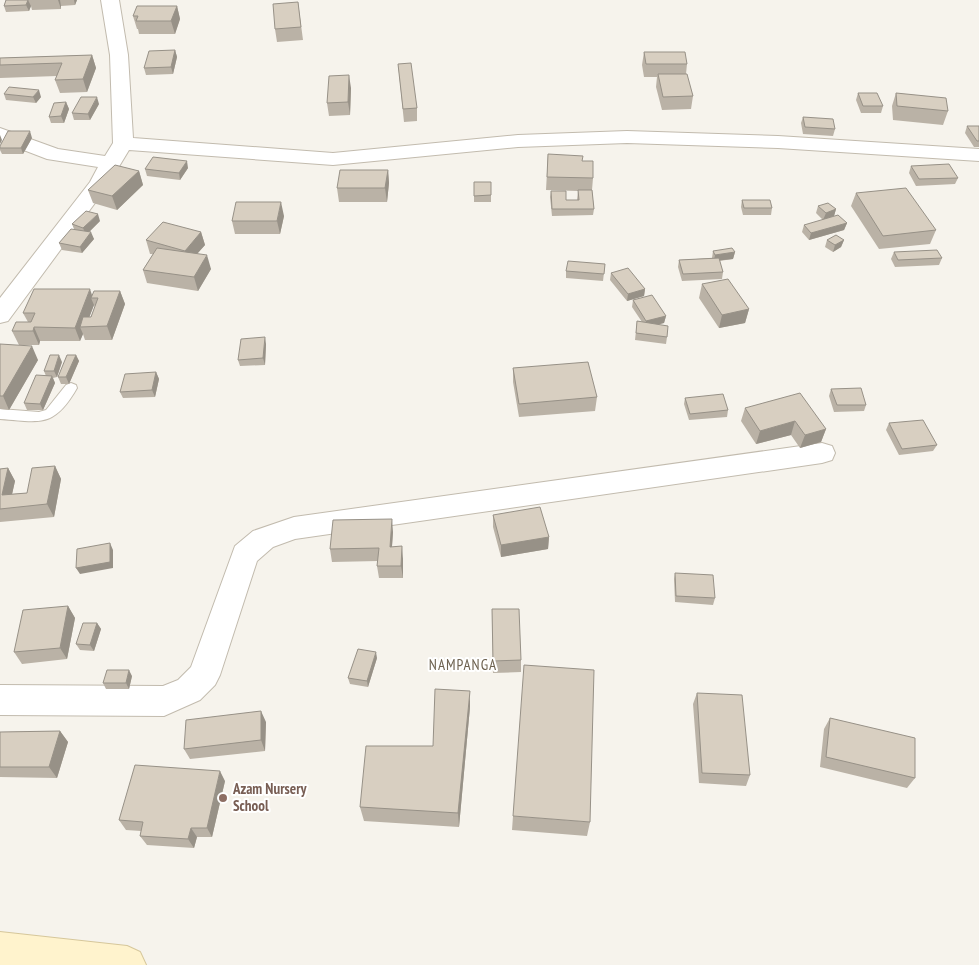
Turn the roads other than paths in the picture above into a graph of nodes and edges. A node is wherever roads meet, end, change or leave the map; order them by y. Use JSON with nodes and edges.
{"nodes":[{"id":1,"x":110,"y":0,"type":"edge"},
{"id":2,"x":0,"y":134,"type":"edge"},
{"id":3,"x":123,"y":143,"type":"junction"},
{"id":4,"x":979,"y":155,"type":"edge"},
{"id":5,"x":111,"y":164,"type":"junction"},
{"id":6,"x":0,"y":315,"type":"edge"},
{"id":7,"x":71,"y":388,"type":"dead end"},
{"id":8,"x":0,"y":414,"type":"edge"},
{"id":9,"x":822,"y":453,"type":"dead end"},
{"id":10,"x":0,"y":700,"type":"edge"},
{"id":11,"x":0,"y":951,"type":"edge"},
{"id":12,"x":127,"y":965,"type":"edge"}],
"edges":[{"from":1,"to":3,"type":"street"},
{"from":2,"to":5,"type":"street"},
{"from":3,"to":4,"type":"street"},
{"from":3,"to":5,"type":"street"},
{"from":5,"to":6,"type":"street"},
{"from":7,"to":8,"type":"lane"},
{"from":9,"to":10,"type":"street"},
{"from":11,"to":12,"type":"street"}]}
